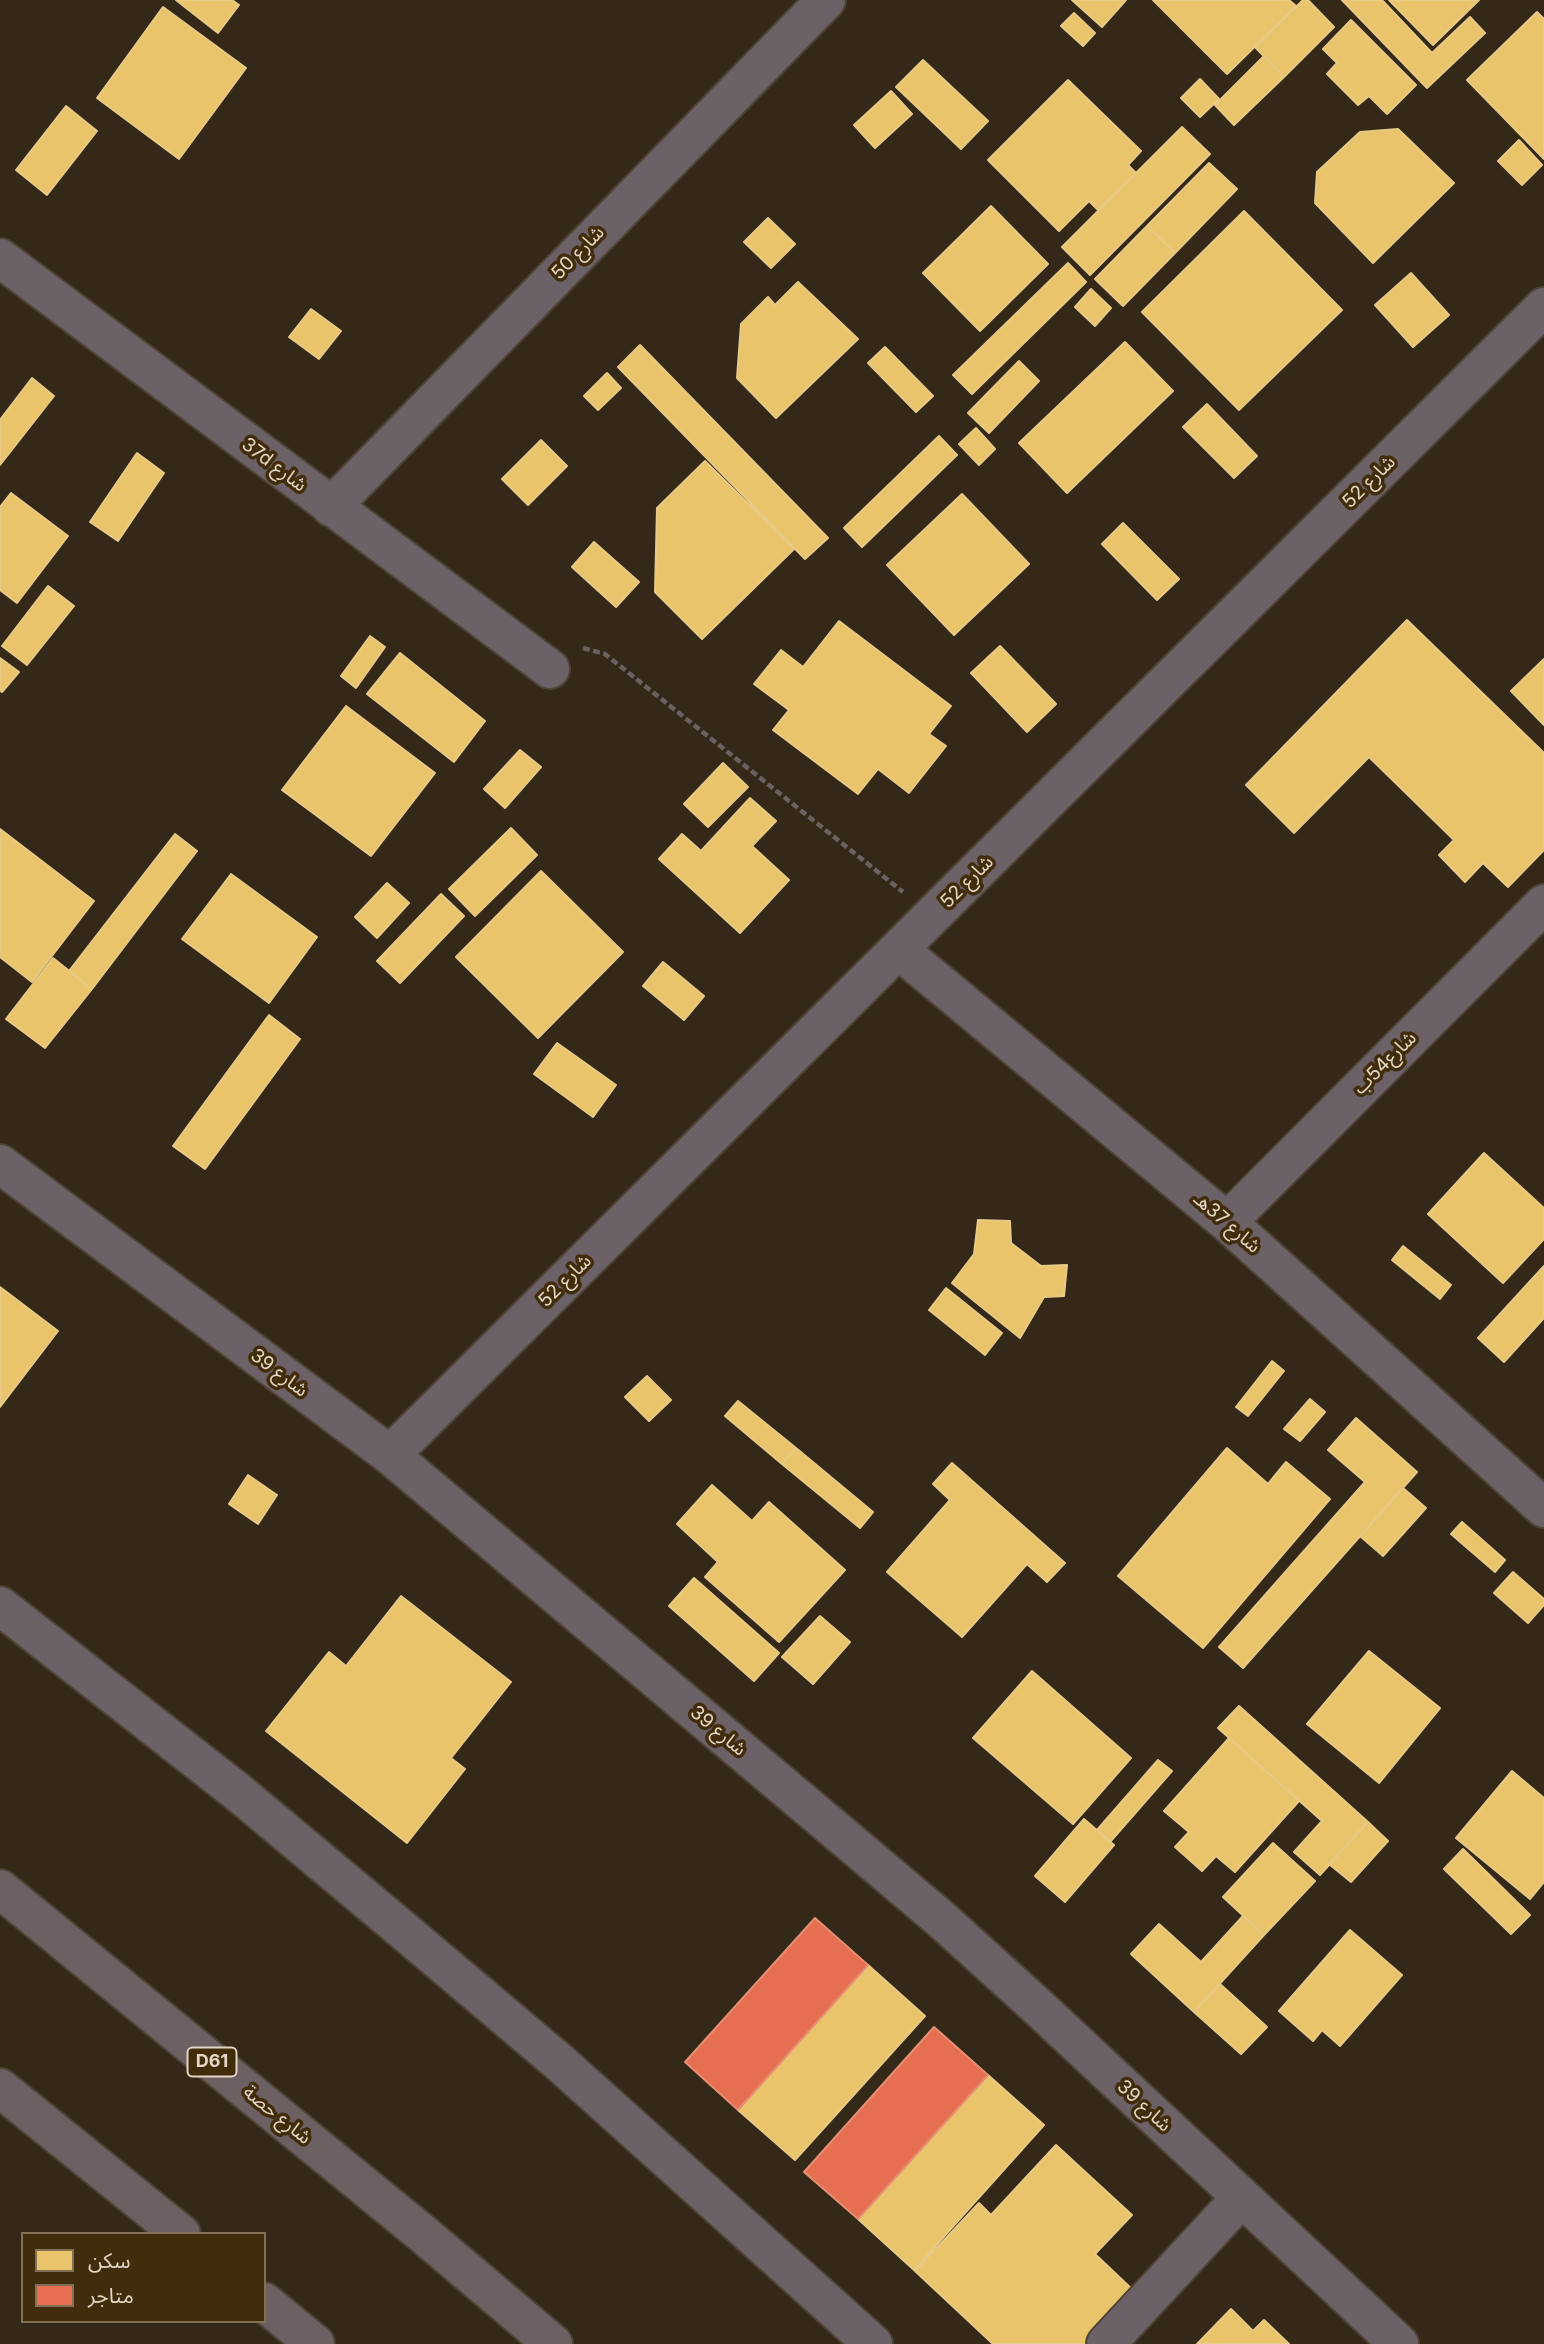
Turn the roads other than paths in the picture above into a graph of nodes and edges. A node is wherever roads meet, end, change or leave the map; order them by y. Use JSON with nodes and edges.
{"nodes":[{"id":1,"x":808,"y":6,"type":"edge"},
{"id":2,"x":0,"y":258,"type":"edge"},
{"id":3,"x":1544,"y":307,"type":"edge"},
{"id":4,"x":331,"y":507,"type":"junction"},
{"id":5,"x":544,"y":665,"type":"road end"},
{"id":6,"x":1544,"y":904,"type":"edge"},
{"id":7,"x":899,"y":950,"type":"junction"},
{"id":8,"x":0,"y":1164,"type":"edge"},
{"id":9,"x":1227,"y":1222,"type":"junction"},
{"id":10,"x":390,"y":1455,"type":"junction"},
{"id":11,"x":1544,"y":1508,"type":"edge"},
{"id":12,"x":0,"y":1606,"type":"edge"},
{"id":13,"x":0,"y":1889,"type":"edge"},
{"id":14,"x":0,"y":2088,"type":"edge"},
{"id":15,"x":1241,"y":2199,"type":"junction"},
{"id":16,"x":179,"y":2232,"type":"edge"},
{"id":17,"x":266,"y":2304,"type":"edge"},
{"id":18,"x":314,"y":2344,"type":"edge"},
{"id":19,"x":553,"y":2344,"type":"edge"},
{"id":20,"x":873,"y":2344,"type":"edge"},
{"id":21,"x":1106,"y":2344,"type":"edge"},
{"id":22,"x":1399,"y":2344,"type":"edge"}],
"edges":[{"from":1,"to":4,"type":"street","name":"شارع 50"},
{"from":2,"to":4,"type":"street","name":"37d شارع"},
{"from":3,"to":7,"type":"street","name":"شارع 52"},
{"from":4,"to":5,"type":"street","name":"37d شارع"},
{"from":6,"to":9,"type":"street","name":"شارع54ب"},
{"from":7,"to":9,"type":"street","name":"شارع 37هـ"},
{"from":7,"to":10,"type":"street","name":"شارع 52"},
{"from":8,"to":10,"type":"street","name":"شارع 39"},
{"from":9,"to":11,"type":"street","name":"شارع 37هـ"},
{"from":10,"to":15,"type":"street","name":"شارع 39"},
{"from":12,"to":20,"type":"street"},
{"from":13,"to":19,"type":"main road","name":"شارع حصة","number":"D61"},
{"from":14,"to":16,"type":"main road"},
{"from":15,"to":21,"type":"street"},
{"from":15,"to":22,"type":"street","name":"شارع 39"},
{"from":17,"to":18,"type":"main road"}]}
